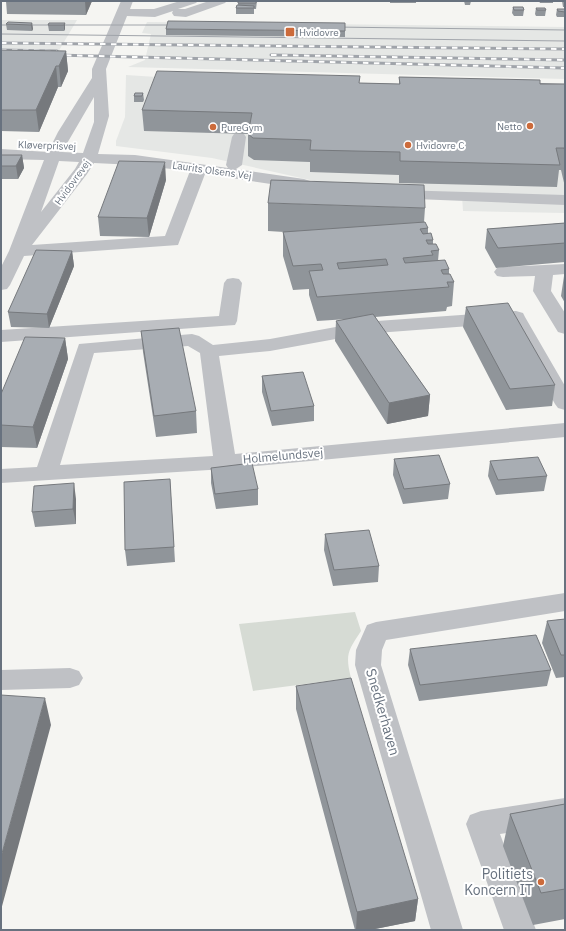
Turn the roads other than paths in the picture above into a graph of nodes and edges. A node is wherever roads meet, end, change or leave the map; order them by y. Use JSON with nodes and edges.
{"nodes":[{"id":1,"x":192,"y":1,"type":"edge"},
{"id":2,"x":221,"y":1,"type":"edge"},
{"id":3,"x":124,"y":7,"type":"edge"},
{"id":4,"x":155,"y":13,"type":"junction"},
{"id":5,"x":98,"y":79,"type":"junction"},
{"id":6,"x":239,"y":137,"type":"dead end"},
{"id":7,"x":1,"y":144,"type":"edge"},
{"id":8,"x":56,"y":151,"type":"junction"},
{"id":9,"x":92,"y":152,"type":"junction"},
{"id":10,"x":1,"y":154,"type":"edge"},
{"id":11,"x":234,"y":165,"type":"junction"},
{"id":12,"x":199,"y":168,"type":"junction"},
{"id":13,"x":384,"y":195,"type":"edge"},
{"id":14,"x":565,"y":200,"type":"edge"},
{"id":15,"x":18,"y":251,"type":"junction"},
{"id":16,"x":565,"y":269,"type":"edge"},
{"id":17,"x":544,"y":271,"type":"junction"},
{"id":18,"x":503,"y":272,"type":"dead end"},
{"id":19,"x":3,"y":279,"type":"edge"},
{"id":20,"x":233,"y":283,"type":"dead end"},
{"id":21,"x":565,"y":328,"type":"edge"},
{"id":22,"x":1,"y":336,"type":"edge"},
{"id":23,"x":209,"y":351,"type":"junction"},
{"id":24,"x":565,"y":404,"type":"edge"},
{"id":25,"x":565,"y":430,"type":"edge"},
{"id":26,"x":225,"y":462,"type":"junction"},
{"id":27,"x":46,"y":473,"type":"junction"},
{"id":28,"x":1,"y":476,"type":"edge"},
{"id":29,"x":565,"y":602,"type":"edge"},
{"id":30,"x":70,"y":678,"type":"dead end"},
{"id":31,"x":1,"y":680,"type":"edge"},
{"id":32,"x":565,"y":811,"type":"edge"},
{"id":33,"x":447,"y":930,"type":"edge"},
{"id":34,"x":520,"y":930,"type":"edge"}],
"edges":[{"from":1,"to":4,"type":"street"},
{"from":2,"to":4,"type":"street"},
{"from":3,"to":4,"type":"street"},
{"from":3,"to":5,"type":"street","name":"Hvidovrevej"},
{"from":5,"to":8,"type":"street","name":"Hvidovrevej"},
{"from":5,"to":9,"type":"street","name":"Hvidovrevej"},
{"from":6,"to":11,"type":"street"},
{"from":7,"to":8,"type":"street","name":"Kløverprisvej"},
{"from":8,"to":9,"type":"street","name":"Kløverprisvej"},
{"from":8,"to":10,"type":"street","name":"Kløverprisvej"},
{"from":8,"to":15,"type":"street","name":"Hvidovrevej"},
{"from":9,"to":11,"type":"street","name":"Laurits Olsens Vej"},
{"from":9,"to":12,"type":"street","name":"Laurits Olsens Vej"},
{"from":9,"to":15,"type":"street","name":"Hvidovrevej"},
{"from":11,"to":12,"type":"street","name":"Laurits Olsens Vej"},
{"from":12,"to":15,"type":"street"},
{"from":13,"to":14,"type":"street"},
{"from":15,"to":19,"type":"street","name":"Hvidovrevej"},
{"from":16,"to":17,"type":"street"},
{"from":17,"to":18,"type":"street"},
{"from":17,"to":21,"type":"street"},
{"from":20,"to":22,"type":"street"},
{"from":23,"to":24,"type":"street"},
{"from":23,"to":26,"type":"street"},
{"from":23,"to":27,"type":"street"},
{"from":25,"to":26,"type":"street","name":"Holmelundsvej"},
{"from":26,"to":27,"type":"street","name":"Holmelundsvej"},
{"from":27,"to":28,"type":"street","name":"Holmelundsvej"},
{"from":29,"to":33,"type":"street","name":"Snedkerhaven"},
{"from":30,"to":31,"type":"street"},
{"from":32,"to":34,"type":"street"}]}
